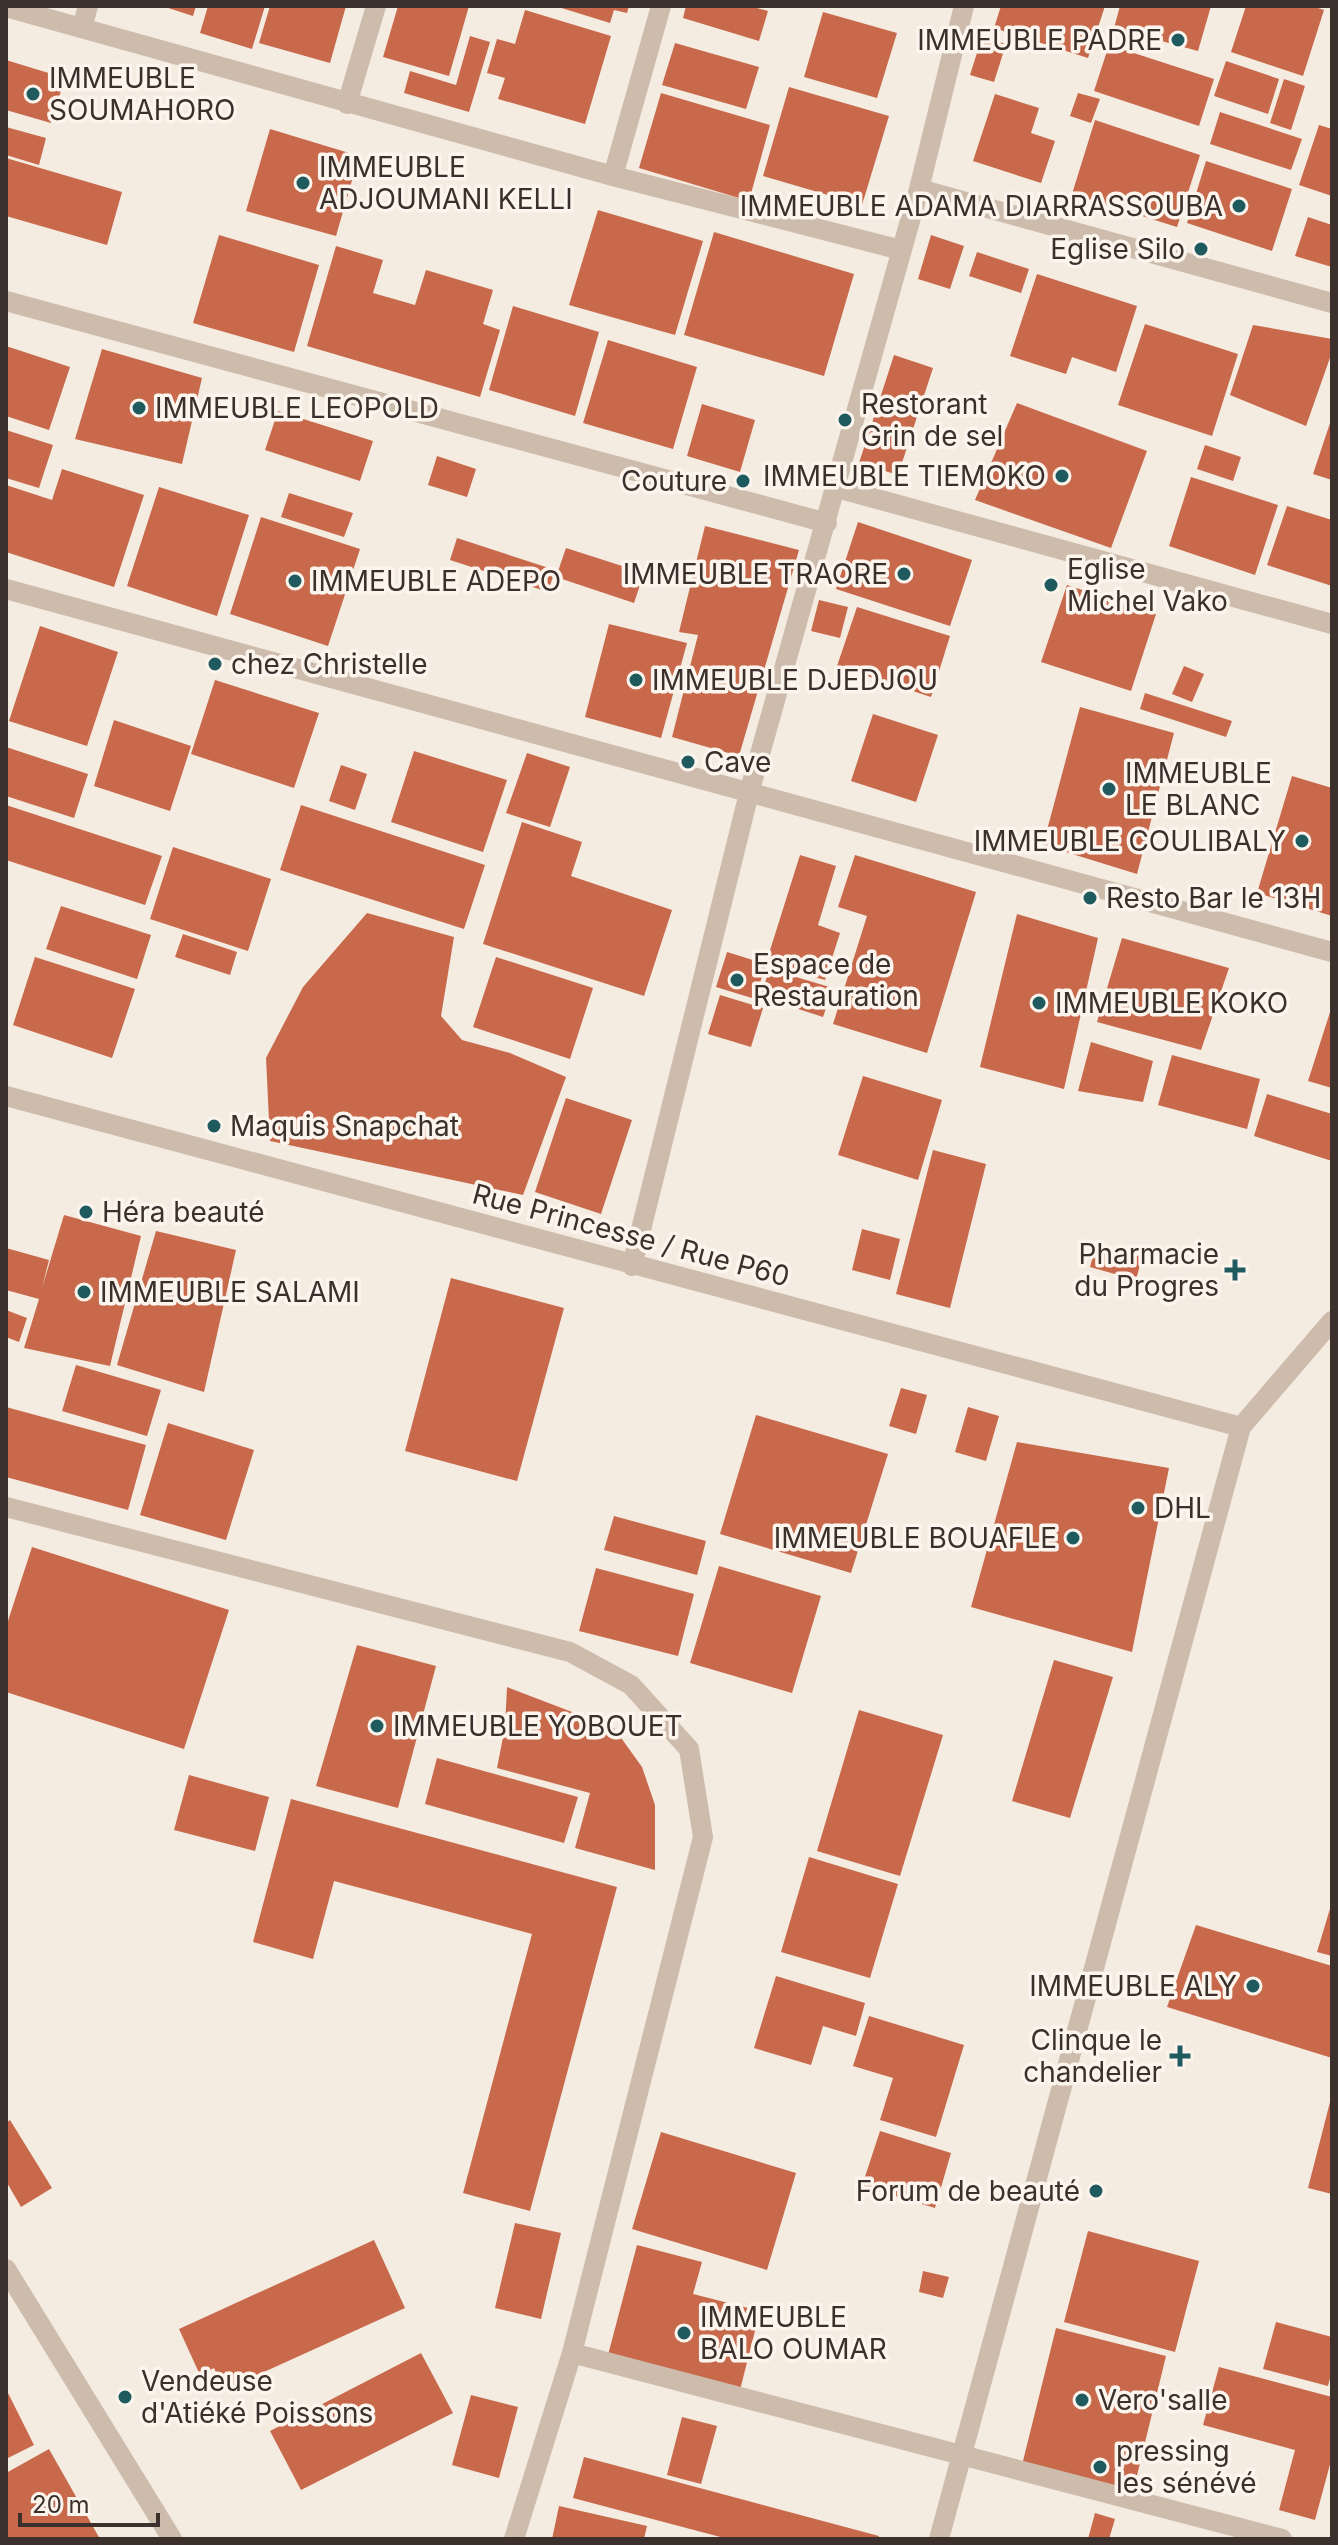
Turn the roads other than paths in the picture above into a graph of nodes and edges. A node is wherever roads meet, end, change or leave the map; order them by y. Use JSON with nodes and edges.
{"nodes":[{"id":1,"x":88,"y":6,"type":"edge"},
{"id":2,"x":376,"y":6,"type":"edge"},
{"id":3,"x":661,"y":6,"type":"edge"},
{"id":4,"x":964,"y":6,"type":"edge"},
{"id":5,"x":6,"y":7,"type":"edge"},
{"id":6,"x":82,"y":28,"type":"junction"},
{"id":7,"x":347,"y":104,"type":"junction"},
{"id":8,"x":613,"y":176,"type":"junction"},
{"id":9,"x":919,"y":189,"type":"junction"},
{"id":10,"x":901,"y":250,"type":"junction"},
{"id":11,"x":6,"y":301,"type":"edge"},
{"id":12,"x":1332,"y":303,"type":"edge"},
{"id":13,"x":837,"y":488,"type":"junction"},
{"id":14,"x":827,"y":523,"type":"junction"},
{"id":15,"x":6,"y":589,"type":"edge"},
{"id":16,"x":1332,"y":624,"type":"edge"},
{"id":17,"x":749,"y":793,"type":"junction"},
{"id":18,"x":1332,"y":952,"type":"edge"},
{"id":19,"x":6,"y":1096,"type":"edge"},
{"id":20,"x":632,"y":1266,"type":"junction"},
{"id":21,"x":1332,"y":1321,"type":"edge"},
{"id":22,"x":1241,"y":1427,"type":"junction"},
{"id":23,"x":6,"y":1507,"type":"edge"},
{"id":24,"x":6,"y":2269,"type":"edge"},
{"id":25,"x":572,"y":2353,"type":"junction"},
{"id":26,"x":961,"y":2456,"type":"junction"},
{"id":27,"x":172,"y":2539,"type":"edge"},
{"id":28,"x":514,"y":2539,"type":"edge"},
{"id":29,"x":939,"y":2539,"type":"edge"},
{"id":30,"x":1282,"y":2539,"type":"edge"}],
"edges":[{"from":1,"to":6,"type":"street"},
{"from":2,"to":7,"type":"street"},
{"from":3,"to":8,"type":"street"},
{"from":4,"to":9,"type":"street"},
{"from":5,"to":6,"type":"street"},
{"from":6,"to":7,"type":"street"},
{"from":7,"to":8,"type":"street"},
{"from":8,"to":10,"type":"street"},
{"from":9,"to":10,"type":"street"},
{"from":9,"to":12,"type":"street"},
{"from":10,"to":13,"type":"street"},
{"from":11,"to":14,"type":"street"},
{"from":13,"to":14,"type":"street"},
{"from":13,"to":16,"type":"street"},
{"from":14,"to":17,"type":"street"},
{"from":15,"to":17,"type":"street"},
{"from":17,"to":18,"type":"street"},
{"from":17,"to":20,"type":"street"},
{"from":19,"to":20,"type":"street","name":"Rue Princesse / Rue P60"},
{"from":20,"to":22,"type":"street","name":"Rue Princesse / Rue P60"},
{"from":21,"to":22,"type":"street"},
{"from":22,"to":26,"type":"street"},
{"from":23,"to":25,"type":"street"},
{"from":24,"to":27,"type":"street"},
{"from":25,"to":26,"type":"street"},
{"from":25,"to":28,"type":"street"},
{"from":26,"to":29,"type":"street"},
{"from":26,"to":30,"type":"street"}]}
